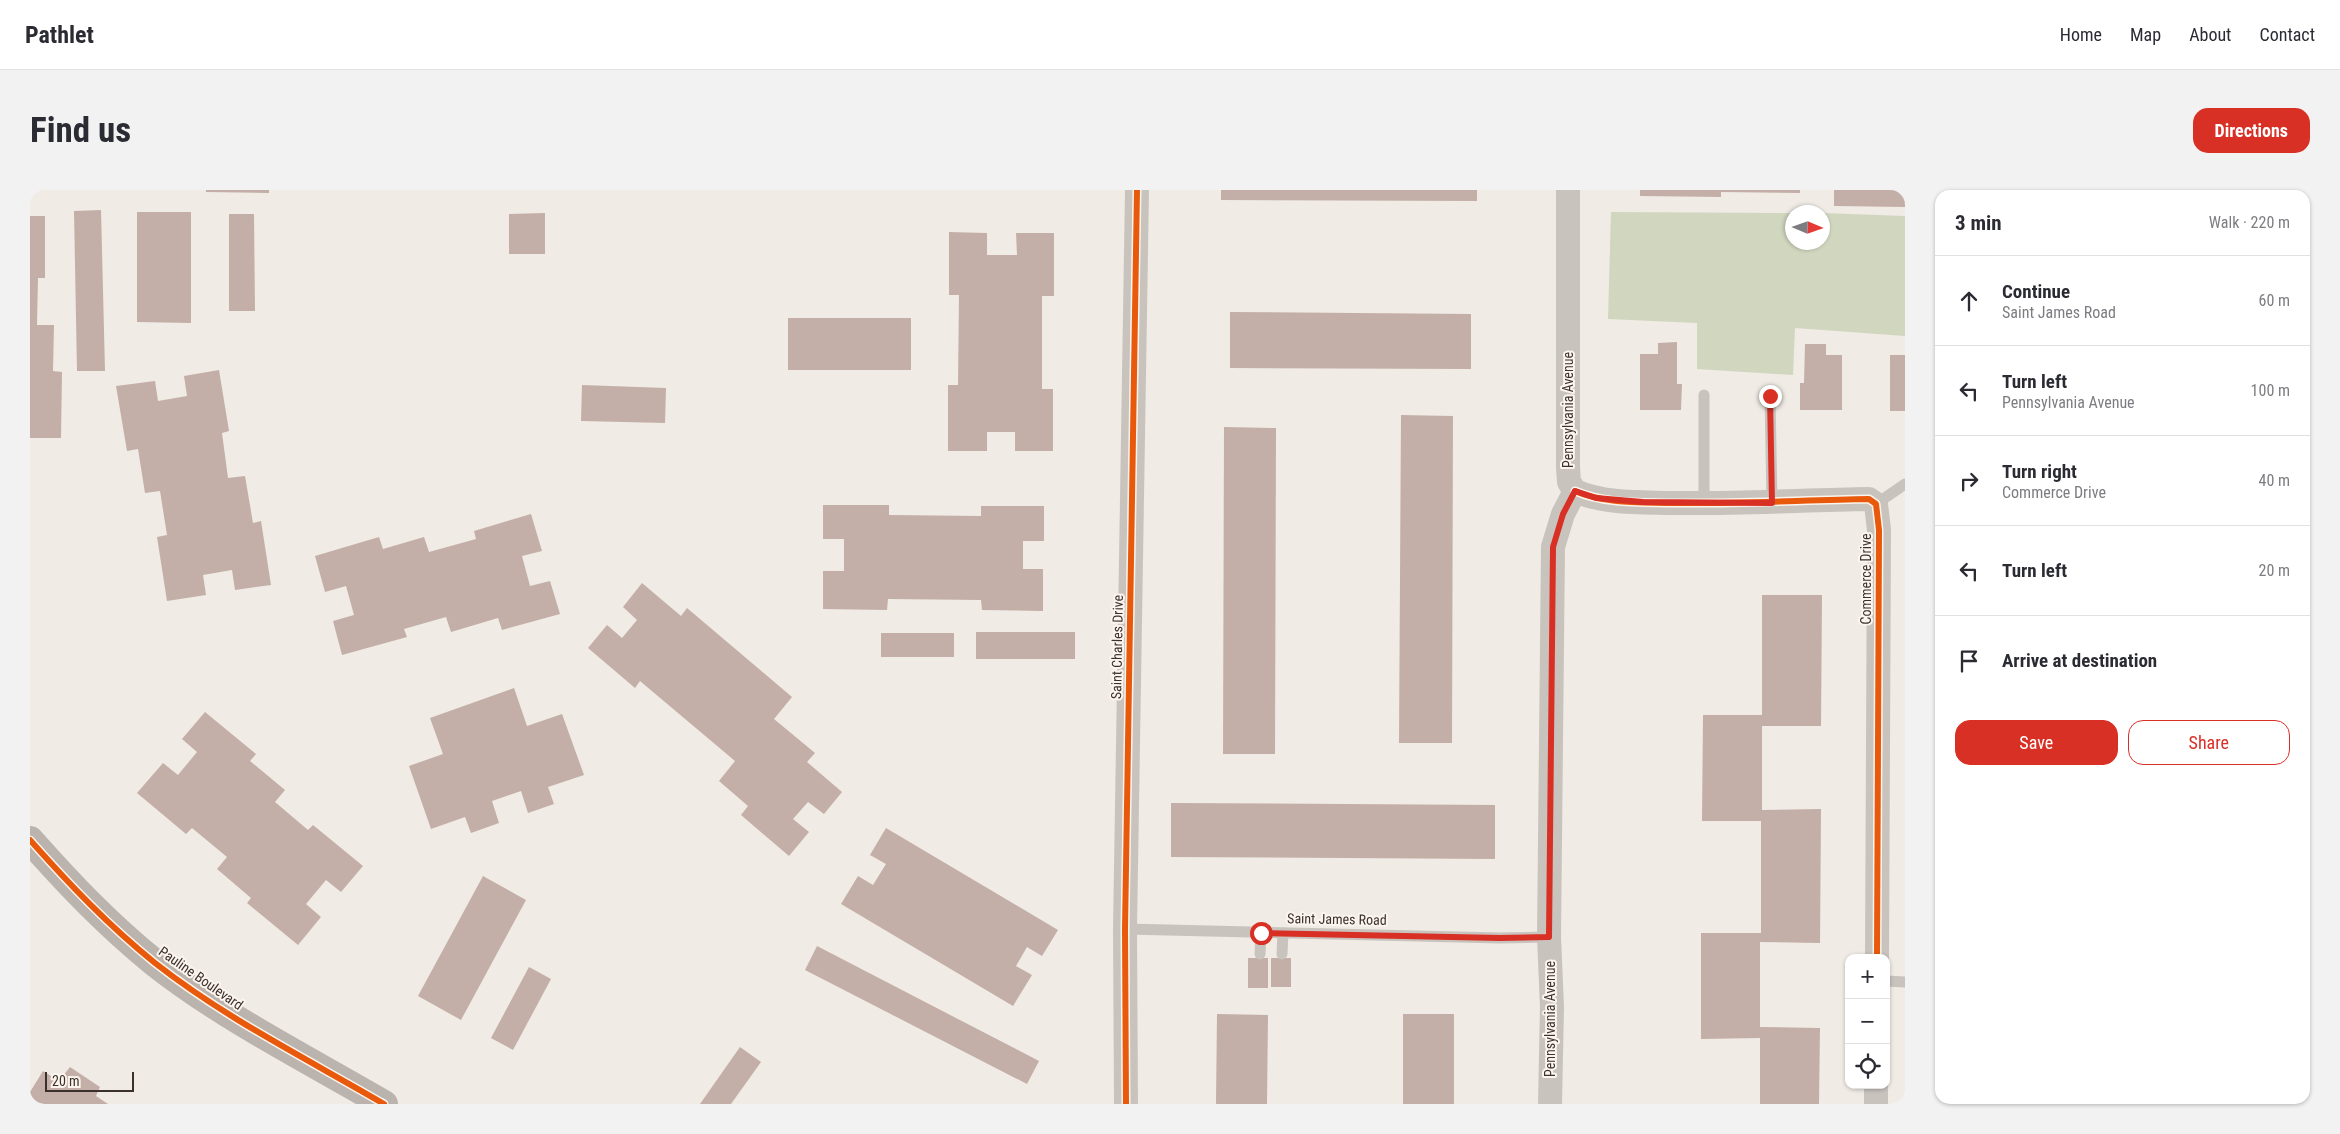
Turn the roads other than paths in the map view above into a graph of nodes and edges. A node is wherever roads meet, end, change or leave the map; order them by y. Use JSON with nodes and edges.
{"nodes":[{"id":1,"x":1137,"y":190,"type":"edge"},
{"id":2,"x":1568,"y":190,"type":"edge"},
{"id":3,"x":1704,"y":395,"type":"dead end"},
{"id":4,"x":1770,"y":396,"type":"dead end"},
{"id":5,"x":1905,"y":484,"type":"edge"},
{"id":6,"x":1575,"y":491,"type":"junction"},
{"id":7,"x":1704,"y":503,"type":"junction"},
{"id":8,"x":1772,"y":503,"type":"junction"},
{"id":9,"x":1876,"y":504,"type":"junction"},
{"id":10,"x":30,"y":840,"type":"edge"},
{"id":11,"x":1125,"y":929,"type":"junction"},
{"id":12,"x":1261,"y":933,"type":"junction"},
{"id":13,"x":1283,"y":933,"type":"junction"},
{"id":14,"x":1549,"y":937,"type":"junction"},
{"id":15,"x":1260,"y":954,"type":"dead end"},
{"id":16,"x":1282,"y":954,"type":"dead end"},
{"id":17,"x":1877,"y":954,"type":"edge"},
{"id":18,"x":1890,"y":981,"type":"edge"},
{"id":19,"x":1905,"y":982,"type":"edge"},
{"id":20,"x":1876,"y":1089,"type":"edge"},
{"id":21,"x":384,"y":1104,"type":"edge"},
{"id":22,"x":1126,"y":1104,"type":"edge"},
{"id":23,"x":1550,"y":1104,"type":"edge"},
{"id":24,"x":1876,"y":1104,"type":"edge"}],
"edges":[{"from":1,"to":11,"type":"street","name":"Saint Charles Drive"},
{"from":2,"to":6,"type":"street","name":"Pennsylvania Avenue"},
{"from":3,"to":7,"type":"lane"},
{"from":4,"to":8,"type":"lane"},
{"from":5,"to":9,"type":"lane"},
{"from":6,"to":7,"type":"street"},
{"from":6,"to":14,"type":"street","name":"Pennsylvania Avenue"},
{"from":7,"to":8,"type":"street"},
{"from":8,"to":9,"type":"street"},
{"from":9,"to":17,"type":"street","name":"Commerce Drive"},
{"from":10,"to":21,"type":"street","name":"Pauline Boulevard"},
{"from":11,"to":12,"type":"lane","name":"Saint James Road"},
{"from":11,"to":22,"type":"street","name":"Saint Charles Drive"},
{"from":12,"to":13,"type":"lane","name":"Saint James Road"},
{"from":12,"to":15,"type":"lane"},
{"from":13,"to":14,"type":"lane","name":"Saint James Road"},
{"from":13,"to":16,"type":"lane"},
{"from":14,"to":23,"type":"street","name":"Pennsylvania Avenue"},
{"from":18,"to":19,"type":"lane"},
{"from":20,"to":24,"type":"street"}]}
